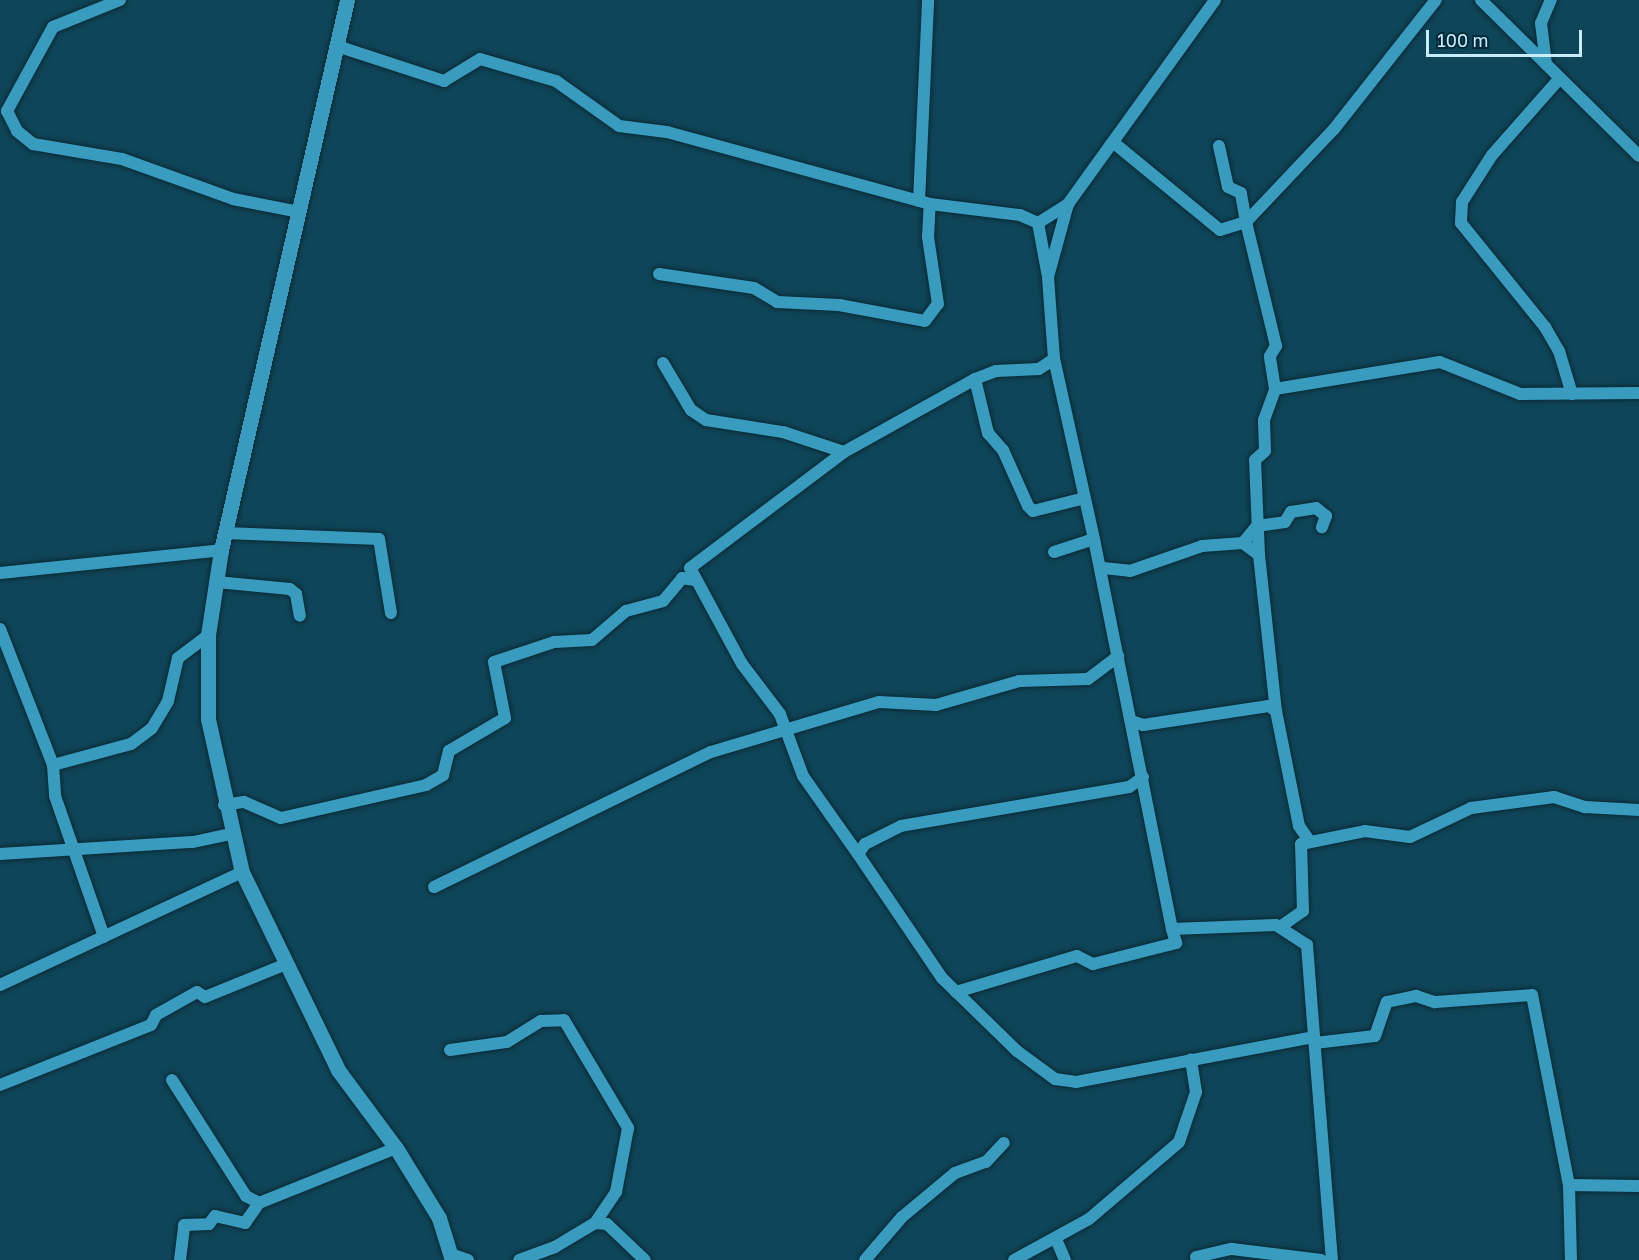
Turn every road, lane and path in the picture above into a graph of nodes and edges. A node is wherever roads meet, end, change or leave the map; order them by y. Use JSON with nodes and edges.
{"nodes":[{"id":1,"x":120,"y":0,"type":"edge"},
{"id":2,"x":347,"y":0,"type":"edge"},
{"id":3,"x":928,"y":0,"type":"edge"},
{"id":4,"x":1215,"y":0,"type":"edge"},
{"id":5,"x":1436,"y":0,"type":"edge"},
{"id":6,"x":1481,"y":0,"type":"edge"},
{"id":7,"x":1551,"y":0,"type":"edge"},
{"id":8,"x":337,"y":46,"type":"junction"},
{"id":9,"x":1546,"y":64,"type":"junction"},
{"id":10,"x":1560,"y":78,"type":"junction"},
{"id":11,"x":1114,"y":143,"type":"junction"},
{"id":12,"x":1219,"y":146,"type":"dead end"},
{"id":13,"x":1639,"y":156,"type":"edge"},
{"id":14,"x":925,"y":202,"type":"junction"},
{"id":15,"x":1068,"y":204,"type":"junction"},
{"id":16,"x":298,"y":212,"type":"junction"},
{"id":17,"x":1246,"y":222,"type":"junction"},
{"id":18,"x":1038,"y":223,"type":"junction"},
{"id":19,"x":659,"y":274,"type":"dead end"},
{"id":20,"x":1048,"y":277,"type":"junction"},
{"id":21,"x":1054,"y":359,"type":"junction"},
{"id":22,"x":663,"y":363,"type":"dead end"},
{"id":23,"x":975,"y":379,"type":"junction"},
{"id":24,"x":1275,"y":389,"type":"junction"},
{"id":25,"x":1639,"y":393,"type":"edge"},
{"id":26,"x":1572,"y":394,"type":"junction"},
{"id":27,"x":844,"y":452,"type":"junction"},
{"id":28,"x":1081,"y":499,"type":"junction"},
{"id":29,"x":1257,"y":526,"type":"junction"},
{"id":30,"x":1322,"y":527,"type":"dead end"},
{"id":31,"x":225,"y":533,"type":"junction"},
{"id":32,"x":1094,"y":539,"type":"junction"},
{"id":33,"x":1243,"y":543,"type":"junction"},
{"id":34,"x":221,"y":550,"type":"junction"},
{"id":35,"x":1054,"y":552,"type":"dead end"},
{"id":36,"x":1259,"y":555,"type":"junction"},
{"id":37,"x":1103,"y":568,"type":"junction"},
{"id":38,"x":0,"y":573,"type":"edge"},
{"id":39,"x":695,"y":580,"type":"junction"},
{"id":40,"x":217,"y":582,"type":"junction"},
{"id":41,"x":391,"y":613,"type":"dead end"},
{"id":42,"x":300,"y":616,"type":"dead end"},
{"id":43,"x":0,"y":629,"type":"edge"},
{"id":44,"x":208,"y":635,"type":"junction"},
{"id":45,"x":1119,"y":656,"type":"junction"},
{"id":46,"x":1276,"y":711,"type":"junction"},
{"id":47,"x":1131,"y":721,"type":"junction"},
{"id":48,"x":786,"y":732,"type":"junction"},
{"id":49,"x":53,"y":765,"type":"junction"},
{"id":50,"x":1143,"y":777,"type":"junction"},
{"id":51,"x":224,"y":805,"type":"junction"},
{"id":52,"x":1639,"y":810,"type":"edge"},
{"id":53,"x":230,"y":834,"type":"junction"},
{"id":54,"x":1310,"y":842,"type":"junction"},
{"id":55,"x":71,"y":848,"type":"junction"},
{"id":56,"x":0,"y":854,"type":"edge"},
{"id":57,"x":858,"y":854,"type":"junction"},
{"id":58,"x":242,"y":872,"type":"junction"},
{"id":59,"x":434,"y":887,"type":"dead end"},
{"id":60,"x":1280,"y":927,"type":"junction"},
{"id":61,"x":1172,"y":929,"type":"junction"},
{"id":62,"x":104,"y":937,"type":"junction"},
{"id":63,"x":284,"y":964,"type":"junction"},
{"id":64,"x":0,"y":985,"type":"edge"},
{"id":65,"x":956,"y":992,"type":"junction"},
{"id":66,"x":1314,"y":1040,"type":"junction"},
{"id":67,"x":450,"y":1050,"type":"dead end"},
{"id":68,"x":1191,"y":1059,"type":"junction"},
{"id":69,"x":172,"y":1080,"type":"dead end"},
{"id":70,"x":0,"y":1085,"type":"edge"},
{"id":71,"x":1004,"y":1143,"type":"dead end"},
{"id":72,"x":396,"y":1148,"type":"junction"},
{"id":73,"x":1569,"y":1185,"type":"junction"},
{"id":74,"x":1639,"y":1186,"type":"edge"},
{"id":75,"x":259,"y":1203,"type":"junction"},
{"id":76,"x":595,"y":1223,"type":"junction"},
{"id":77,"x":1056,"y":1239,"type":"junction"},
{"id":78,"x":451,"y":1257,"type":"edge"},
{"id":79,"x":1196,"y":1257,"type":"dead end"},
{"id":80,"x":180,"y":1260,"type":"edge"},
{"id":81,"x":468,"y":1260,"type":"edge"},
{"id":82,"x":519,"y":1260,"type":"edge"},
{"id":83,"x":645,"y":1260,"type":"edge"},
{"id":84,"x":865,"y":1260,"type":"edge"},
{"id":85,"x":1014,"y":1260,"type":"edge"},
{"id":86,"x":1065,"y":1260,"type":"edge"},
{"id":87,"x":1321,"y":1260,"type":"edge"},
{"id":88,"x":1332,"y":1260,"type":"edge"},
{"id":89,"x":1571,"y":1260,"type":"edge"}],
"edges":[{"from":1,"to":16,"type":"street"},
{"from":2,"to":8,"type":"street"},
{"from":3,"to":14,"type":"street"},
{"from":4,"to":11,"type":"street"},
{"from":5,"to":17,"type":"street"},
{"from":6,"to":9,"type":"street"},
{"from":7,"to":9,"type":"street"},
{"from":8,"to":14,"type":"street"},
{"from":8,"to":16,"type":"street"},
{"from":9,"to":10,"type":"street"},
{"from":10,"to":13,"type":"street"},
{"from":10,"to":26,"type":"street"},
{"from":11,"to":15,"type":"street"},
{"from":11,"to":17,"type":"street"},
{"from":12,"to":17,"type":"street"},
{"from":14,"to":18,"type":"street"},
{"from":14,"to":19,"type":"street"},
{"from":15,"to":18,"type":"street"},
{"from":15,"to":20,"type":"street"},
{"from":16,"to":31,"type":"street"},
{"from":17,"to":24,"type":"street"},
{"from":18,"to":20,"type":"street"},
{"from":20,"to":21,"type":"street"},
{"from":21,"to":23,"type":"street"},
{"from":21,"to":28,"type":"street"},
{"from":22,"to":27,"type":"street"},
{"from":23,"to":27,"type":"street"},
{"from":23,"to":28,"type":"street"},
{"from":24,"to":26,"type":"street"},
{"from":24,"to":29,"type":"street"},
{"from":25,"to":26,"type":"street"},
{"from":27,"to":39,"type":"street"},
{"from":28,"to":32,"type":"street"},
{"from":29,"to":30,"type":"street"},
{"from":29,"to":33,"type":"street"},
{"from":29,"to":36,"type":"street"},
{"from":31,"to":34,"type":"street"},
{"from":31,"to":41,"type":"street"},
{"from":32,"to":35,"type":"street"},
{"from":32,"to":37,"type":"street"},
{"from":33,"to":36,"type":"street"},
{"from":33,"to":37,"type":"street"},
{"from":34,"to":38,"type":"street"},
{"from":34,"to":40,"type":"street"},
{"from":36,"to":46,"type":"street"},
{"from":37,"to":45,"type":"street"},
{"from":39,"to":48,"type":"street"},
{"from":39,"to":51,"type":"street"},
{"from":40,"to":42,"type":"street"},
{"from":40,"to":44,"type":"street"},
{"from":43,"to":49,"type":"street"},
{"from":44,"to":49,"type":"street"},
{"from":44,"to":51,"type":"street"},
{"from":45,"to":47,"type":"street"},
{"from":45,"to":48,"type":"street"},
{"from":46,"to":47,"type":"street"},
{"from":46,"to":54,"type":"street"},
{"from":47,"to":50,"type":"street"},
{"from":48,"to":57,"type":"street"},
{"from":48,"to":59,"type":"street"},
{"from":49,"to":55,"type":"street"},
{"from":50,"to":57,"type":"street"},
{"from":50,"to":61,"type":"street"},
{"from":51,"to":53,"type":"street"},
{"from":52,"to":54,"type":"street"},
{"from":53,"to":55,"type":"street"},
{"from":53,"to":58,"type":"street"},
{"from":54,"to":60,"type":"street"},
{"from":55,"to":56,"type":"street"},
{"from":55,"to":62,"type":"street"},
{"from":57,"to":65,"type":"street"},
{"from":58,"to":62,"type":"street"},
{"from":58,"to":63,"type":"street"},
{"from":60,"to":61,"type":"street"},
{"from":60,"to":66,"type":"street"},
{"from":61,"to":65,"type":"street"},
{"from":62,"to":64,"type":"street"},
{"from":63,"to":70,"type":"street"},
{"from":63,"to":72,"type":"street"},
{"from":65,"to":68,"type":"street"},
{"from":66,"to":68,"type":"street"},
{"from":66,"to":73,"type":"street"},
{"from":66,"to":88,"type":"street"},
{"from":67,"to":76,"type":"street"},
{"from":68,"to":77,"type":"street"},
{"from":69,"to":75,"type":"street"},
{"from":71,"to":84,"type":"street"},
{"from":72,"to":75,"type":"street"},
{"from":72,"to":78,"type":"street"},
{"from":73,"to":74,"type":"street"},
{"from":73,"to":89,"type":"street"},
{"from":75,"to":80,"type":"street"},
{"from":76,"to":82,"type":"street"},
{"from":76,"to":83,"type":"street"},
{"from":77,"to":85,"type":"street"},
{"from":77,"to":86,"type":"street"},
{"from":78,"to":81,"type":"street"},
{"from":79,"to":87,"type":"street"}]}
